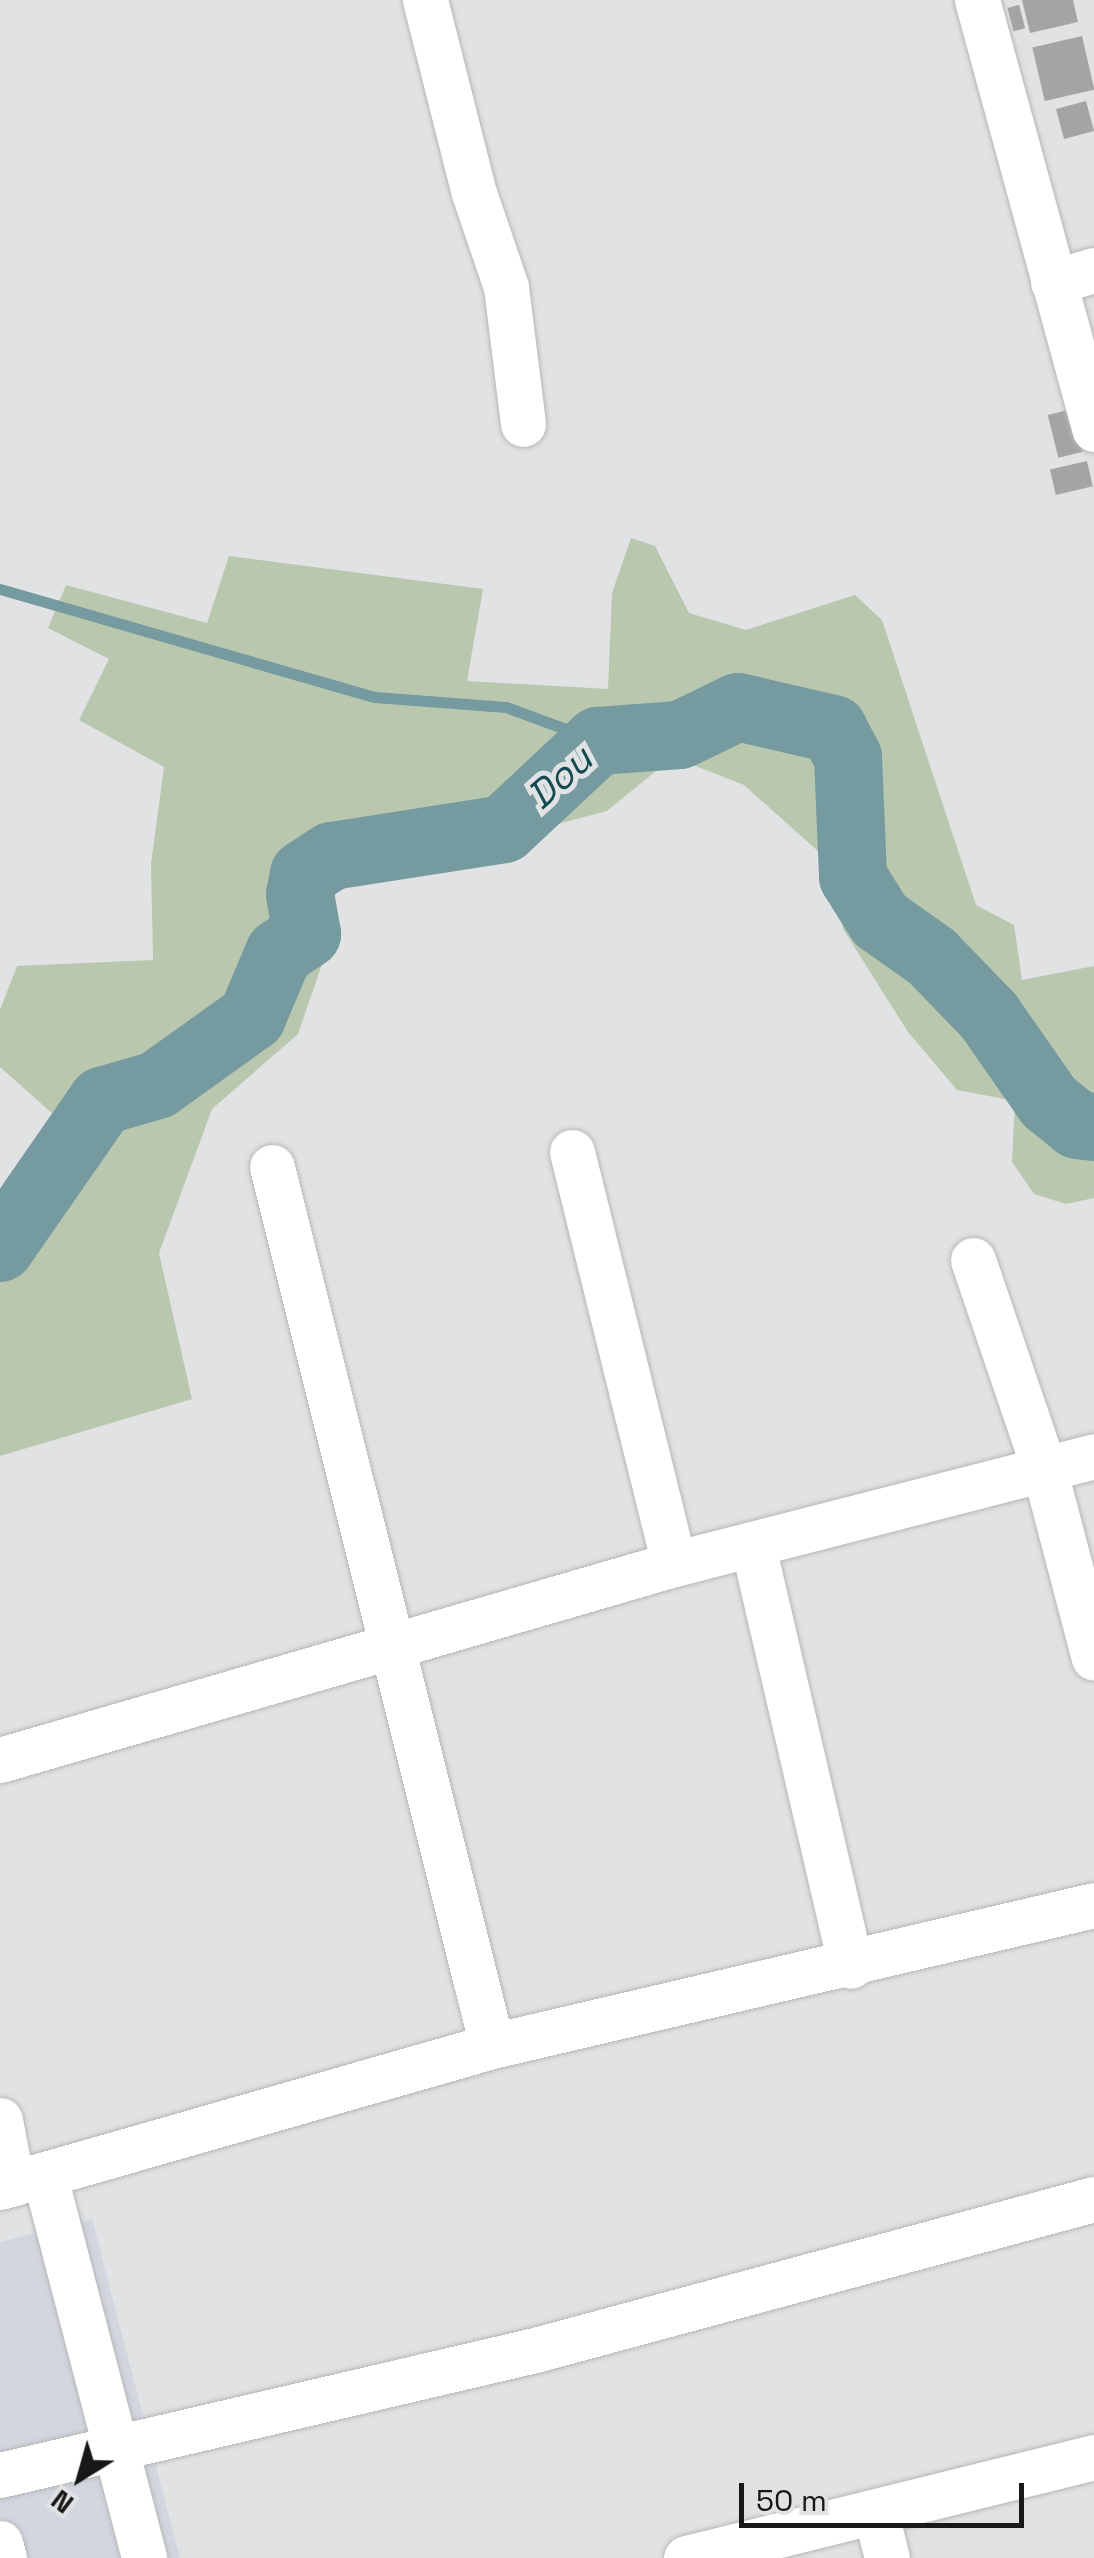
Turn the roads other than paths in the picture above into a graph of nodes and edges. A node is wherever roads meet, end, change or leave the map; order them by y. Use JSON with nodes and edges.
{"nodes":[{"id":1,"x":425,"y":0,"type":"edge"},
{"id":2,"x":976,"y":0,"type":"edge"},
{"id":3,"x":1073,"y":276,"type":"edge"},
{"id":4,"x":523,"y":424,"type":"dead end"},
{"id":5,"x":1094,"y":429,"type":"edge"},
{"id":6,"x":572,"y":1152,"type":"dead end"},
{"id":7,"x":272,"y":1168,"type":"dead end"},
{"id":8,"x":973,"y":1260,"type":"dead end"},
{"id":9,"x":1094,"y":1456,"type":"edge"},
{"id":10,"x":1044,"y":1468,"type":"junction"},
{"id":11,"x":753,"y":1546,"type":"junction"},
{"id":12,"x":674,"y":1564,"type":"junction"},
{"id":13,"x":393,"y":1646,"type":"junction"},
{"id":14,"x":1094,"y":1658,"type":"edge"},
{"id":15,"x":0,"y":1760,"type":"edge"},
{"id":16,"x":1094,"y":1906,"type":"edge"},
{"id":17,"x":850,"y":1966,"type":"junction"},
{"id":18,"x":492,"y":2046,"type":"junction"},
{"id":19,"x":0,"y":2120,"type":"edge"},
{"id":20,"x":19,"y":2183,"type":"edge"},
{"id":21,"x":1094,"y":2199,"type":"edge"},
{"id":22,"x":116,"y":2448,"type":"junction"},
{"id":23,"x":1094,"y":2457,"type":"edge"},
{"id":24,"x":0,"y":2475,"type":"edge"},
{"id":25,"x":876,"y":2514,"type":"junction"},
{"id":26,"x":0,"y":2543,"type":"edge"},
{"id":27,"x":4,"y":2558,"type":"edge"},
{"id":28,"x":144,"y":2558,"type":"edge"},
{"id":29,"x":686,"y":2558,"type":"edge"},
{"id":30,"x":886,"y":2558,"type":"edge"}],
"edges":[{"from":1,"to":4,"type":"street"},
{"from":2,"to":3,"type":"street"},
{"from":3,"to":5,"type":"street"},
{"from":6,"to":12,"type":"street"},
{"from":7,"to":13,"type":"street"},
{"from":8,"to":10,"type":"street"},
{"from":9,"to":10,"type":"street"},
{"from":10,"to":11,"type":"street"},
{"from":10,"to":14,"type":"street"},
{"from":11,"to":12,"type":"street"},
{"from":11,"to":17,"type":"street"},
{"from":12,"to":13,"type":"street"},
{"from":13,"to":15,"type":"street"},
{"from":13,"to":18,"type":"street"},
{"from":16,"to":17,"type":"street"},
{"from":17,"to":18,"type":"street"},
{"from":18,"to":20,"type":"street"},
{"from":19,"to":20,"type":"street"},
{"from":20,"to":22,"type":"street"},
{"from":21,"to":22,"type":"street"},
{"from":22,"to":24,"type":"street"},
{"from":22,"to":28,"type":"street"},
{"from":23,"to":25,"type":"street"},
{"from":25,"to":29,"type":"street"},
{"from":25,"to":30,"type":"street"},
{"from":26,"to":27,"type":"street"}]}
